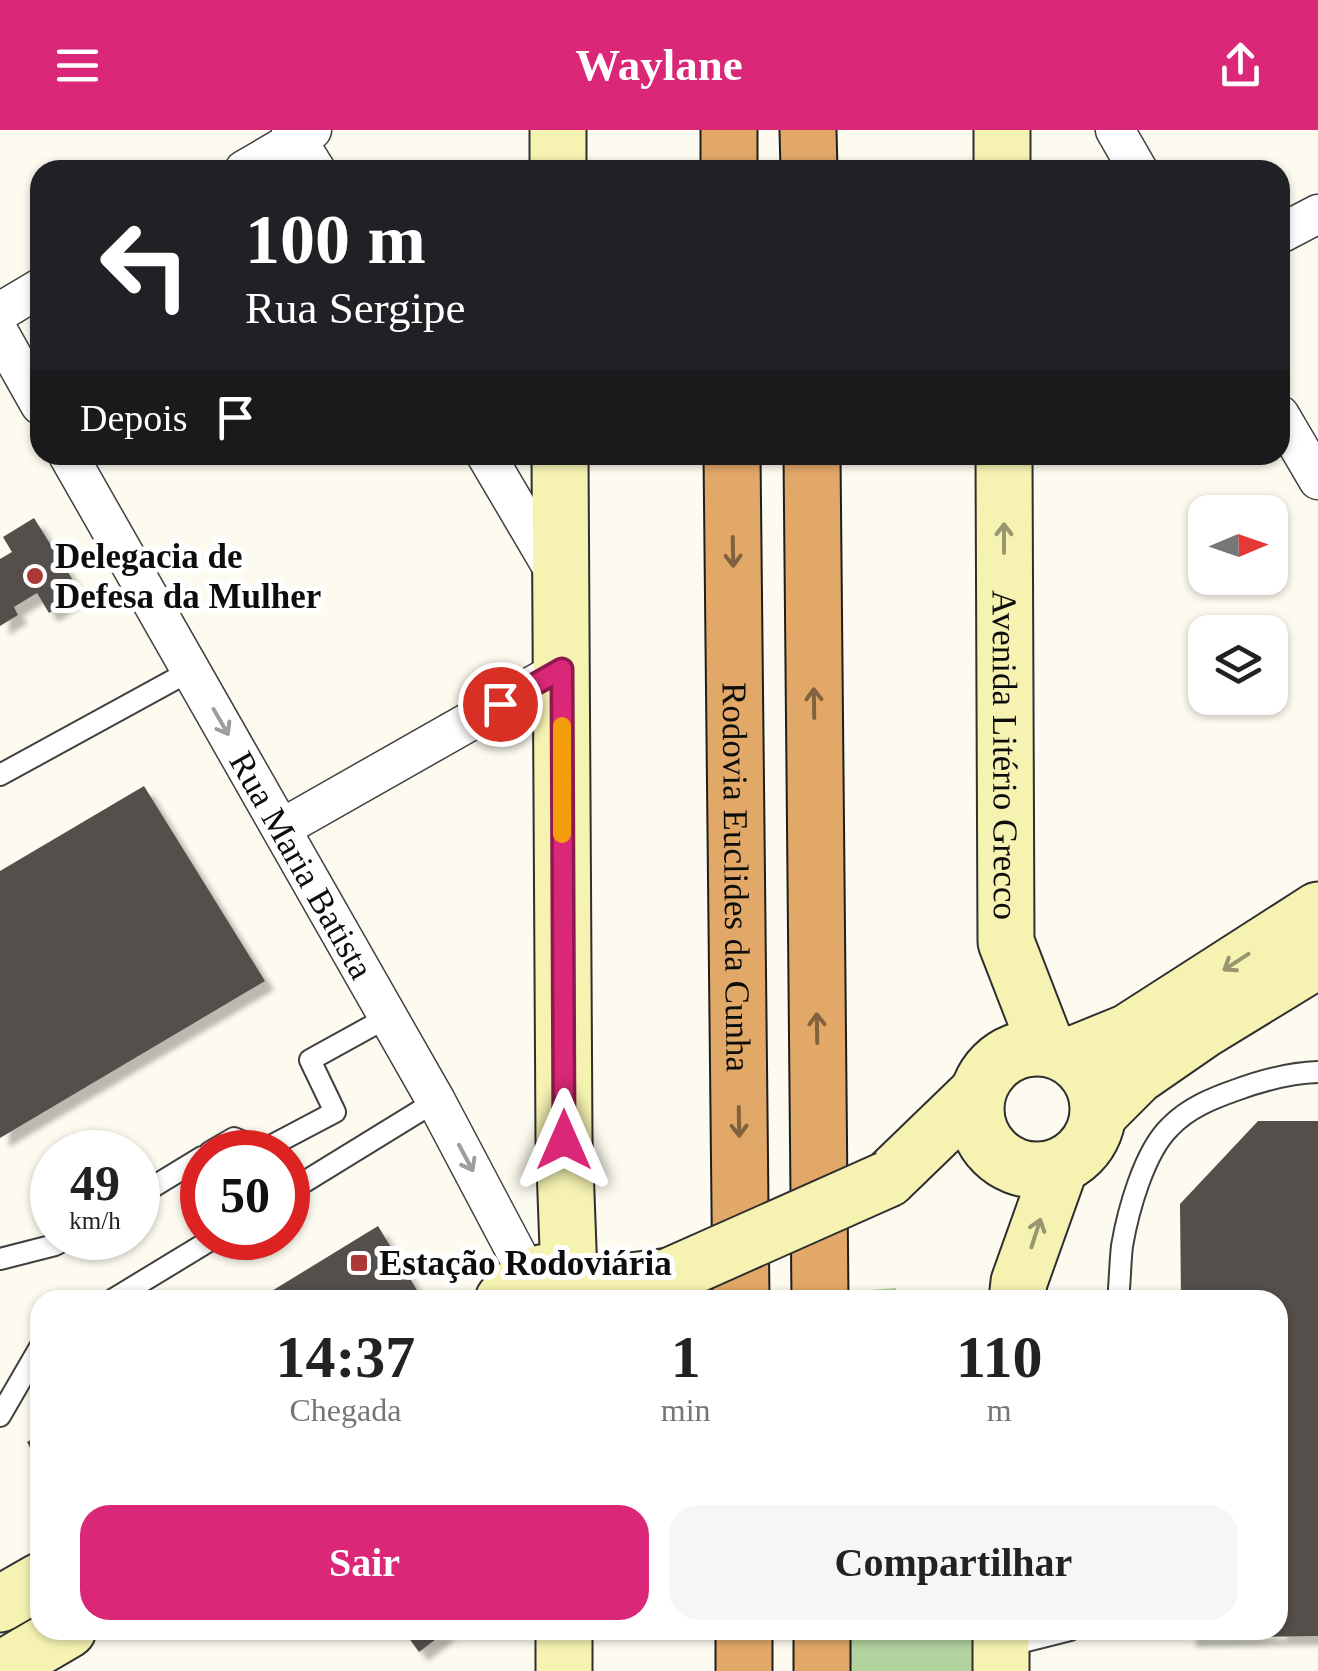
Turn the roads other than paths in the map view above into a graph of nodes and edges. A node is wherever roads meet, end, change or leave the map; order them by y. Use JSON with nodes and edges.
{"nodes":[{"id":1,"x":558,"y":130,"type":"edge"},
{"id":2,"x":729,"y":130,"type":"edge"},
{"id":3,"x":808,"y":130,"type":"edge"},
{"id":4,"x":1002,"y":130,"type":"edge"},
{"id":5,"x":1114,"y":130,"type":"edge"},
{"id":6,"x":304,"y":142,"type":"edge"},
{"id":7,"x":265,"y":160,"type":"edge"},
{"id":8,"x":558,"y":160,"type":"edge"},
{"id":9,"x":729,"y":160,"type":"edge"},
{"id":10,"x":809,"y":160,"type":"edge"},
{"id":11,"x":1002,"y":160,"type":"edge"},
{"id":12,"x":1132,"y":160,"type":"edge"},
{"id":13,"x":1318,"y":214,"type":"edge"},
{"id":14,"x":1290,"y":229,"type":"edge"},
{"id":15,"x":30,"y":294,"type":"edge"},
{"id":16,"x":0,"y":312,"type":"edge"},
{"id":17,"x":0,"y":334,"type":"edge"},
{"id":18,"x":30,"y":387,"type":"edge"},
{"id":19,"x":1290,"y":433,"type":"edge"},
{"id":20,"x":74,"y":465,"type":"edge"},
{"id":21,"x":492,"y":465,"type":"edge"},
{"id":22,"x":560,"y":465,"type":"edge"},
{"id":23,"x":732,"y":465,"type":"edge"},
{"id":24,"x":812,"y":465,"type":"edge"},
{"id":25,"x":1004,"y":465,"type":"edge"},
{"id":26,"x":1318,"y":480,"type":"edge"},
{"id":27,"x":561,"y":581,"type":"junction"},
{"id":28,"x":562,"y":669,"type":"junction"},
{"id":29,"x":190,"y":670,"type":"junction"},
{"id":30,"x":0,"y":775,"type":"edge"},
{"id":31,"x":282,"y":828,"type":"junction"},
{"id":32,"x":1318,"y":910,"type":"edge"},
{"id":33,"x":1318,"y":960,"type":"edge"},
{"id":34,"x":388,"y":1016,"type":"junction"},
{"id":35,"x":1058,"y":1052,"type":"junction"},
{"id":36,"x":1318,"y":1072,"type":"edge"},
{"id":37,"x":977,"y":1093,"type":"junction"},
{"id":38,"x":436,"y":1101,"type":"junction"},
{"id":39,"x":1099,"y":1114,"type":"junction"},
{"id":40,"x":301,"y":1130,"type":"edge"},
{"id":41,"x":996,"y":1156,"type":"junction"},
{"id":42,"x":1060,"y":1167,"type":"junction"},
{"id":43,"x":310,"y":1178,"type":"edge"},
{"id":44,"x":888,"y":1179,"type":"junction"},
{"id":45,"x":30,"y":1250,"type":"edge"},
{"id":46,"x":0,"y":1259,"type":"edge"},
{"id":47,"x":180,"y":1259,"type":"edge"},
{"id":48,"x":577,"y":1286,"type":"edge"},
{"id":49,"x":128,"y":1290,"type":"edge"},
{"id":50,"x":741,"y":1290,"type":"edge"},
{"id":51,"x":820,"y":1290,"type":"edge"},
{"id":52,"x":1019,"y":1290,"type":"edge"},
{"id":53,"x":1119,"y":1290,"type":"edge"},
{"id":54,"x":30,"y":1364,"type":"edge"},
{"id":55,"x":0,"y":1416,"type":"edge"},
{"id":56,"x":30,"y":1587,"type":"edge"},
{"id":57,"x":0,"y":1604,"type":"edge"},
{"id":58,"x":51,"y":1640,"type":"edge"},
{"id":59,"x":564,"y":1640,"type":"edge"},
{"id":60,"x":744,"y":1640,"type":"edge"},
{"id":61,"x":822,"y":1640,"type":"edge"},
{"id":62,"x":1036,"y":1640,"type":"edge"},
{"id":63,"x":1001,"y":1650,"type":"edge"},
{"id":64,"x":0,"y":1670,"type":"edge"},
{"id":65,"x":564,"y":1671,"type":"edge"},
{"id":66,"x":744,"y":1671,"type":"edge"},
{"id":67,"x":822,"y":1671,"type":"edge"}],
"edges":[{"from":1,"to":8,"type":"main road"},
{"from":2,"to":9,"type":"highway"},
{"from":3,"to":10,"type":"highway"},
{"from":4,"to":11,"type":"main road"},
{"from":5,"to":12,"type":"street"},
{"from":6,"to":7,"type":"street"},
{"from":13,"to":14,"type":"street"},
{"from":15,"to":16,"type":"street"},
{"from":17,"to":18,"type":"street"},
{"from":19,"to":26,"type":"street"},
{"from":20,"to":29,"type":"street","name":"Rua Maria Batista"},
{"from":21,"to":27,"type":"street"},
{"from":22,"to":27,"type":"main road"},
{"from":23,"to":50,"type":"highway","name":"Rodovia Euclides da Cunha","one_way":true},
{"from":51,"to":24,"type":"highway","one_way":true},
{"from":35,"to":25,"type":"main road","name":"Avenida Litério Grecco","one_way":true},
{"from":27,"to":28,"type":"main road"},
{"from":28,"to":31,"type":"street"},
{"from":28,"to":48,"type":"main road"},
{"from":29,"to":30,"type":"lane"},
{"from":29,"to":31,"type":"street","name":"Rua Maria Batista","one_way":true},
{"from":31,"to":34,"type":"street","name":"Rua Maria Batista"},
{"from":32,"to":35,"type":"main road","one_way":true},
{"from":33,"to":39,"type":"main road"},
{"from":34,"to":38,"type":"street","name":"Rua Maria Batista"},
{"from":34,"to":40,"type":"lane"},
{"from":35,"to":37,"type":"main road"},
{"from":35,"to":39,"type":"main road"},
{"from":36,"to":53,"type":"lane"},
{"from":37,"to":41,"type":"main road"},
{"from":37,"to":44,"type":"main road"},
{"from":38,"to":43,"type":"lane"},
{"from":38,"to":48,"type":"street","name":"Rua Maria Batista","one_way":true},
{"from":39,"to":42,"type":"main road"},
{"from":41,"to":42,"type":"main road"},
{"from":41,"to":44,"type":"main road"},
{"from":52,"to":42,"type":"main road","one_way":true},
{"from":44,"to":48,"type":"main road","bridge":true},
{"from":45,"to":46,"type":"lane"},
{"from":47,"to":49,"type":"lane"},
{"from":54,"to":55,"type":"lane"},
{"from":56,"to":57,"type":"main road"},
{"from":58,"to":64,"type":"main road"},
{"from":59,"to":65,"type":"main road"},
{"from":60,"to":66,"type":"highway"},
{"from":61,"to":67,"type":"highway"},
{"from":62,"to":63,"type":"lane"}]}
